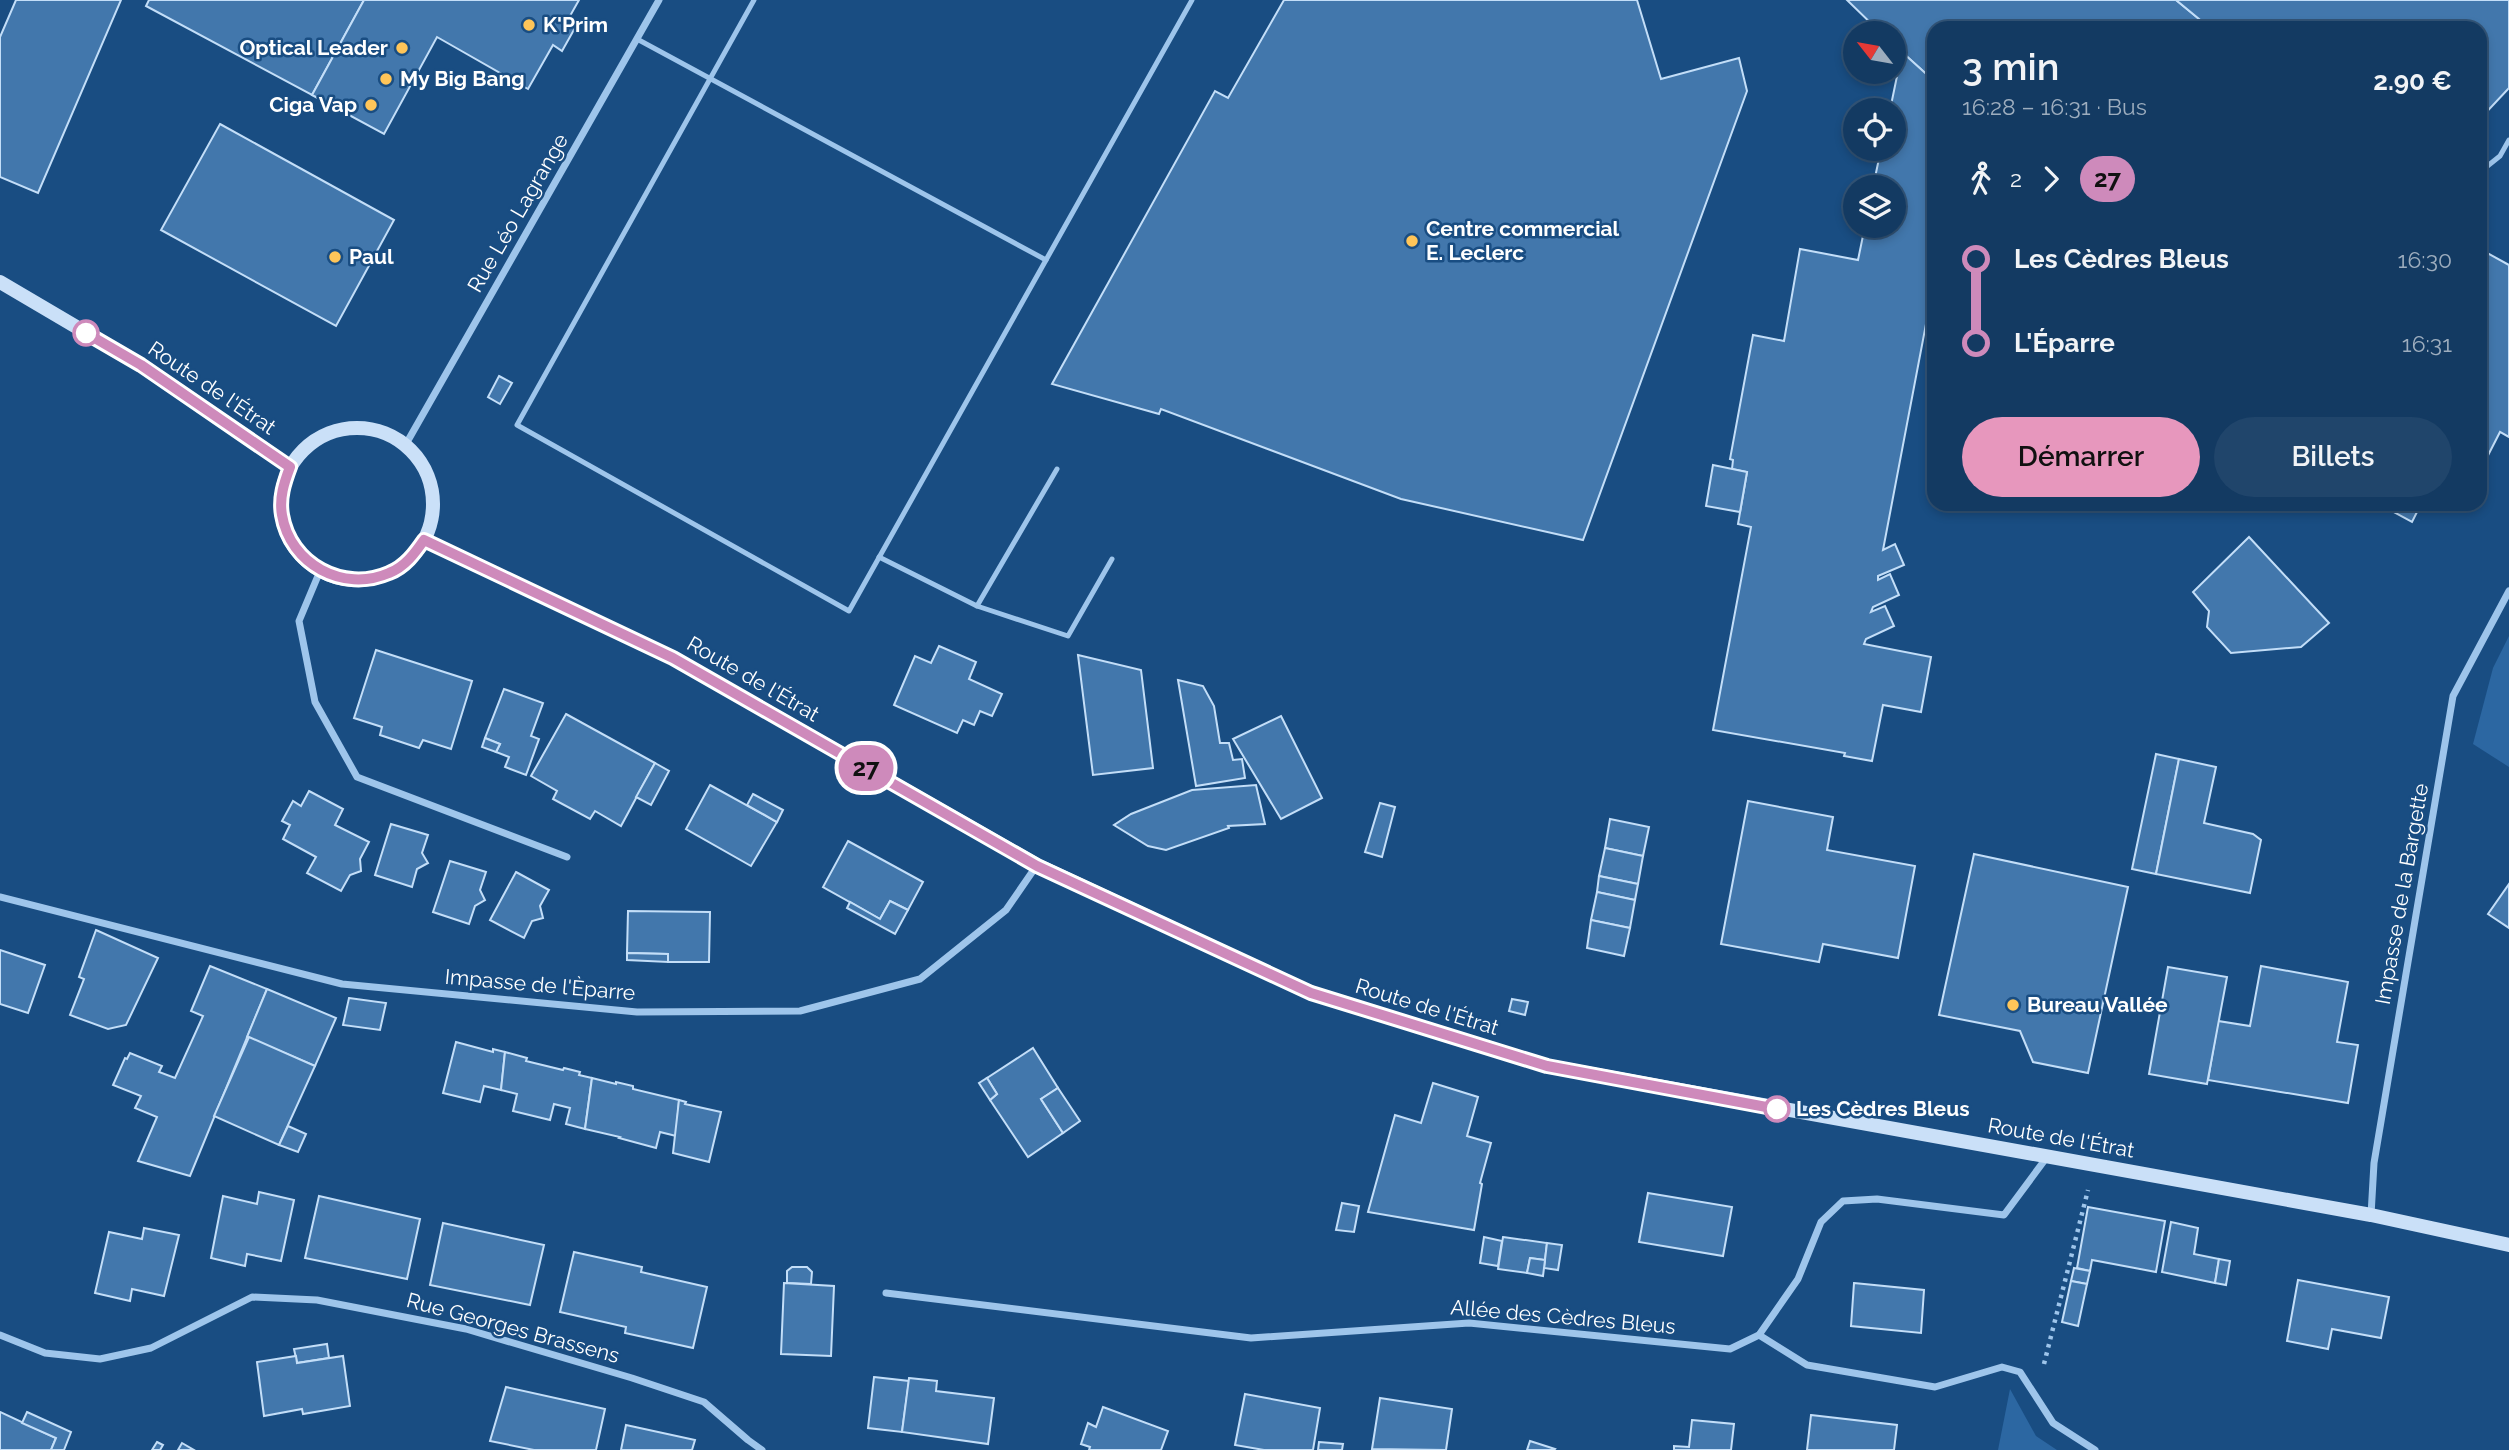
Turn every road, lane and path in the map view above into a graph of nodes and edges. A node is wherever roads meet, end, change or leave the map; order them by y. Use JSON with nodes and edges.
{"nodes":[{"id":1,"x":659,"y":0,"type":"edge"},
{"id":2,"x":754,"y":0,"type":"edge"},
{"id":3,"x":1192,"y":0,"type":"edge"},
{"id":4,"x":637,"y":39,"type":"junction"},
{"id":5,"x":710,"y":79,"type":"junction"},
{"id":6,"x":2509,"y":140,"type":"edge"},
{"id":7,"x":2487,"y":166,"type":"edge"},
{"id":8,"x":1046,"y":260,"type":"junction"},
{"id":9,"x":0,"y":282,"type":"edge"},
{"id":10,"x":406,"y":444,"type":"junction"},
{"id":11,"x":290,"y":467,"type":"junction"},
{"id":12,"x":1056,"y":469,"type":"dead end"},
{"id":13,"x":424,"y":540,"type":"junction"},
{"id":14,"x":879,"y":557,"type":"junction"},
{"id":15,"x":1112,"y":559,"type":"dead end"},
{"id":16,"x":320,"y":571,"type":"junction"},
{"id":17,"x":2509,"y":591,"type":"edge"},
{"id":18,"x":977,"y":606,"type":"junction"},
{"id":19,"x":567,"y":857,"type":"dead end"},
{"id":20,"x":1037,"y":866,"type":"junction"},
{"id":21,"x":0,"y":897,"type":"edge"},
{"id":22,"x":2047,"y":1157,"type":"junction"},
{"id":23,"x":2094,"y":1165,"type":"junction"},
{"id":24,"x":2371,"y":1215,"type":"junction"},
{"id":25,"x":2509,"y":1245,"type":"edge"},
{"id":26,"x":886,"y":1293,"type":"dead end"},
{"id":27,"x":0,"y":1335,"type":"edge"},
{"id":28,"x":1759,"y":1335,"type":"junction"},
{"id":29,"x":2036,"y":1396,"type":"junction"},
{"id":30,"x":762,"y":1450,"type":"edge"},
{"id":31,"x":2095,"y":1450,"type":"edge"}],
"edges":[{"from":1,"to":4,"type":"street","name":"Rue Léo Lagrange"},
{"from":2,"to":5,"type":"lane"},
{"from":3,"to":8,"type":"lane"},
{"from":4,"to":5,"type":"lane"},
{"from":4,"to":10,"type":"street","name":"Rue Léo Lagrange"},
{"from":5,"to":8,"type":"lane"},
{"from":5,"to":14,"type":"lane"},
{"from":6,"to":7,"type":"lane"},
{"from":8,"to":14,"type":"lane"},
{"from":9,"to":11,"type":"main road","name":"Route de l'Étrat"},
{"from":10,"to":11,"type":"main road"},
{"from":10,"to":13,"type":"main road"},
{"from":11,"to":16,"type":"main road"},
{"from":12,"to":18,"type":"lane"},
{"from":13,"to":16,"type":"main road"},
{"from":13,"to":20,"type":"main road","name":"Route de l'Étrat"},
{"from":14,"to":18,"type":"lane"},
{"from":15,"to":18,"type":"lane"},
{"from":16,"to":19,"type":"street"},
{"from":17,"to":24,"type":"street","name":"Impasse de la Bargette"},
{"from":20,"to":21,"type":"street","name":"Impasse de l'Èparre"},
{"from":20,"to":22,"type":"main road","name":"Route de l'Étrat"},
{"from":22,"to":23,"type":"main road","name":"Route de l'Étrat"},
{"from":22,"to":28,"type":"street"},
{"from":23,"to":24,"type":"main road","name":"Route de l'Étrat"},
{"from":23,"to":29,"type":"path"},
{"from":24,"to":25,"type":"main road","name":"Route de l'Étrat"},
{"from":26,"to":28,"type":"street","name":"Allée des Cèdres Bleus"},
{"from":27,"to":30,"type":"street","name":"Rue Georges Brassens"},
{"from":28,"to":29,"type":"street"},
{"from":29,"to":31,"type":"street"}]}
